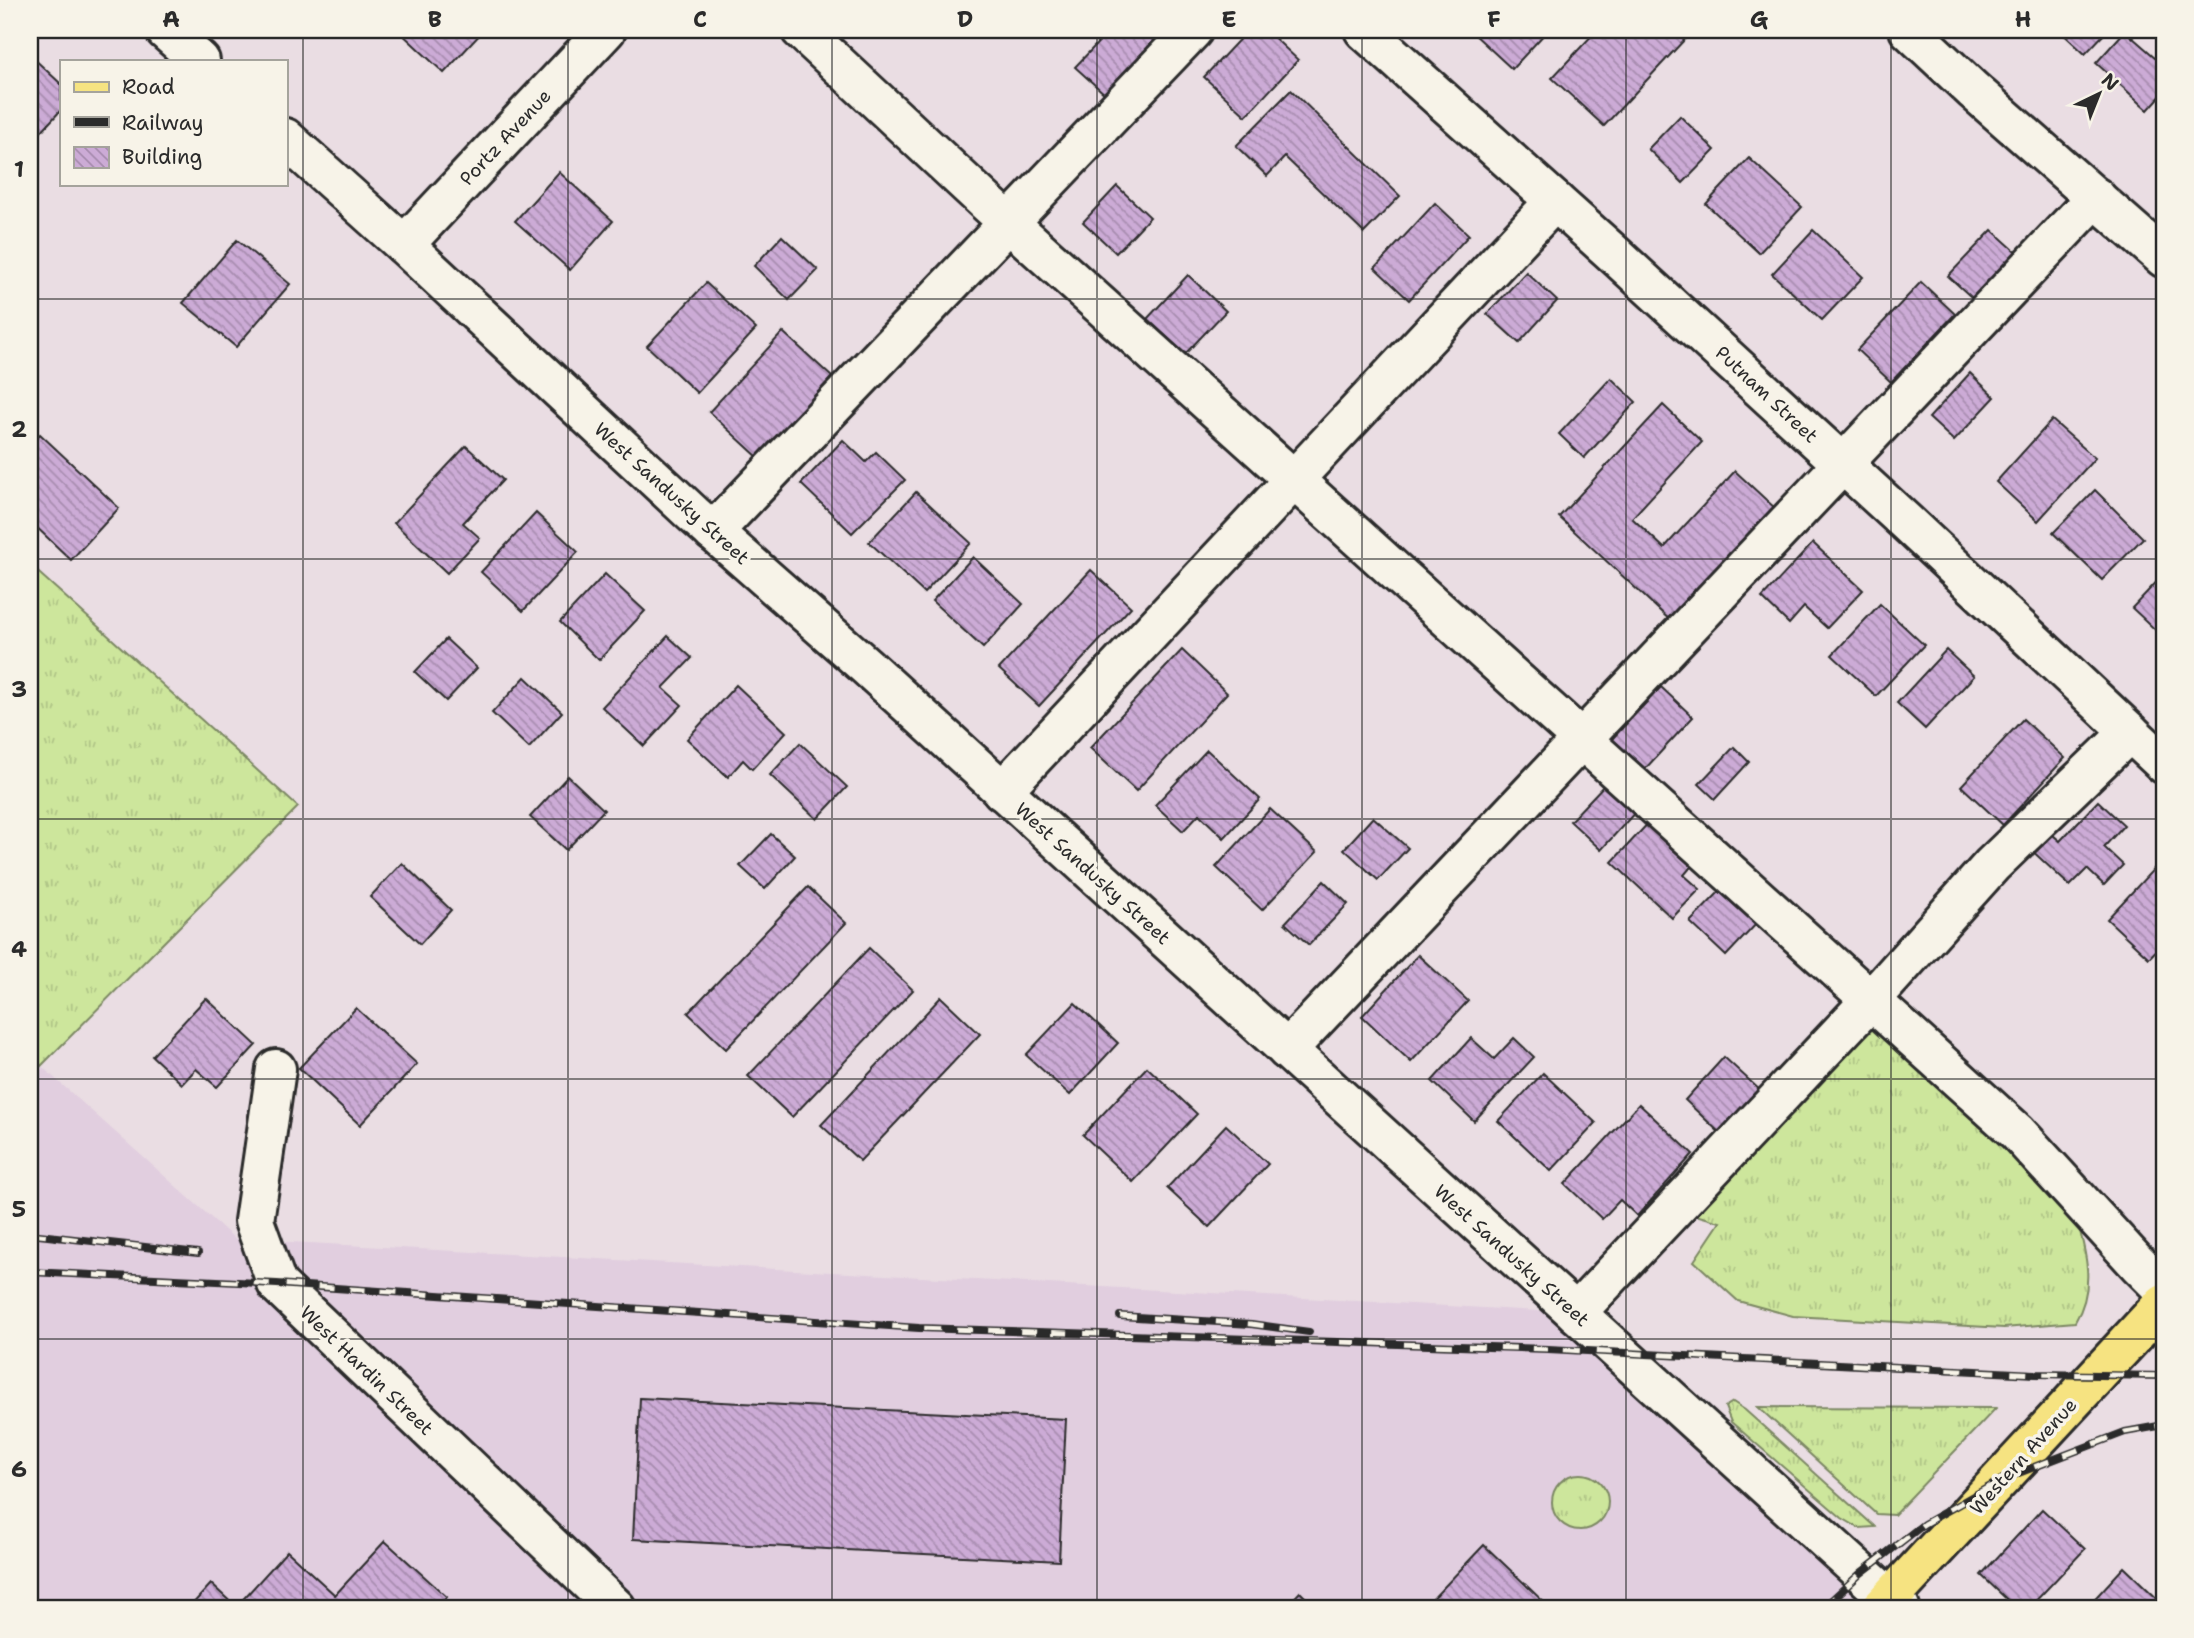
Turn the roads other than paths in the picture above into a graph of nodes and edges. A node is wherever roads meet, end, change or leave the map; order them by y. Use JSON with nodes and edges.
{"nodes":[{"id":1,"x":166,"y":30,"type":"edge"},
{"id":2,"x":606,"y":30,"type":"edge"},
{"id":3,"x":801,"y":30,"type":"edge"},
{"id":4,"x":1193,"y":30,"type":"edge"},
{"id":5,"x":1364,"y":30,"type":"edge"},
{"id":6,"x":1909,"y":30,"type":"edge"},
{"id":7,"x":199,"y":60,"type":"edge"},
{"id":8,"x":287,"y":140,"type":"edge"},
{"id":9,"x":2096,"y":197,"type":"junction"},
{"id":10,"x":1555,"y":201,"type":"junction"},
{"id":11,"x":1010,"y":224,"type":"junction"},
{"id":12,"x":404,"y":245,"type":"junction"},
{"id":13,"x":2164,"y":258,"type":"edge"},
{"id":14,"x":1842,"y":463,"type":"junction"},
{"id":15,"x":1294,"y":480,"type":"junction"},
{"id":16,"x":713,"y":532,"type":"junction"},
{"id":17,"x":2130,"y":732,"type":"junction"},
{"id":18,"x":1582,"y":740,"type":"junction"},
{"id":19,"x":2164,"y":764,"type":"edge"},
{"id":20,"x":1002,"y":790,"type":"junction"},
{"id":21,"x":1870,"y":1001,"type":"junction"},
{"id":22,"x":1287,"y":1049,"type":"junction"},
{"id":23,"x":276,"y":1069,"type":"dead end"},
{"id":24,"x":2164,"y":1290,"type":"edge"},
{"id":25,"x":2164,"y":1303,"type":"edge"},
{"id":26,"x":1576,"y":1312,"type":"junction"},
{"id":27,"x":1890,"y":1605,"type":"edge"},
{"id":28,"x":616,"y":1608,"type":"edge"}],
"edges":[{"from":1,"to":7,"type":"street"},
{"from":2,"to":12,"type":"street","name":"Portz Avenue"},
{"from":3,"to":11,"type":"street"},
{"from":4,"to":11,"type":"street"},
{"from":5,"to":10,"type":"street","name":"Putnam Street"},
{"from":6,"to":9,"type":"street"},
{"from":8,"to":12,"type":"street","name":"West Sandusky Street"},
{"from":9,"to":13,"type":"street"},
{"from":9,"to":14,"type":"street"},
{"from":10,"to":14,"type":"street","name":"Putnam Street"},
{"from":10,"to":15,"type":"street"},
{"from":11,"to":15,"type":"street"},
{"from":11,"to":16,"type":"street"},
{"from":12,"to":16,"type":"street","name":"West Sandusky Street"},
{"from":14,"to":17,"type":"street","name":"Putnam Street"},
{"from":14,"to":18,"type":"street"},
{"from":15,"to":18,"type":"street"},
{"from":15,"to":20,"type":"street"},
{"from":16,"to":20,"type":"street","name":"West Sandusky Street"},
{"from":17,"to":19,"type":"street","name":"Putnam Street"},
{"from":17,"to":21,"type":"street"},
{"from":18,"to":21,"type":"street"},
{"from":18,"to":22,"type":"street"},
{"from":20,"to":22,"type":"street","name":"West Sandusky Street"},
{"from":21,"to":24,"type":"street"},
{"from":21,"to":26,"type":"street"},
{"from":22,"to":26,"type":"street","name":"West Sandusky Street"},
{"from":23,"to":28,"type":"street","name":"West Hardin Street"},
{"from":25,"to":27,"type":"main road","name":"Western Avenue"},
{"from":26,"to":27,"type":"street","name":"West Sandusky Street"}]}
